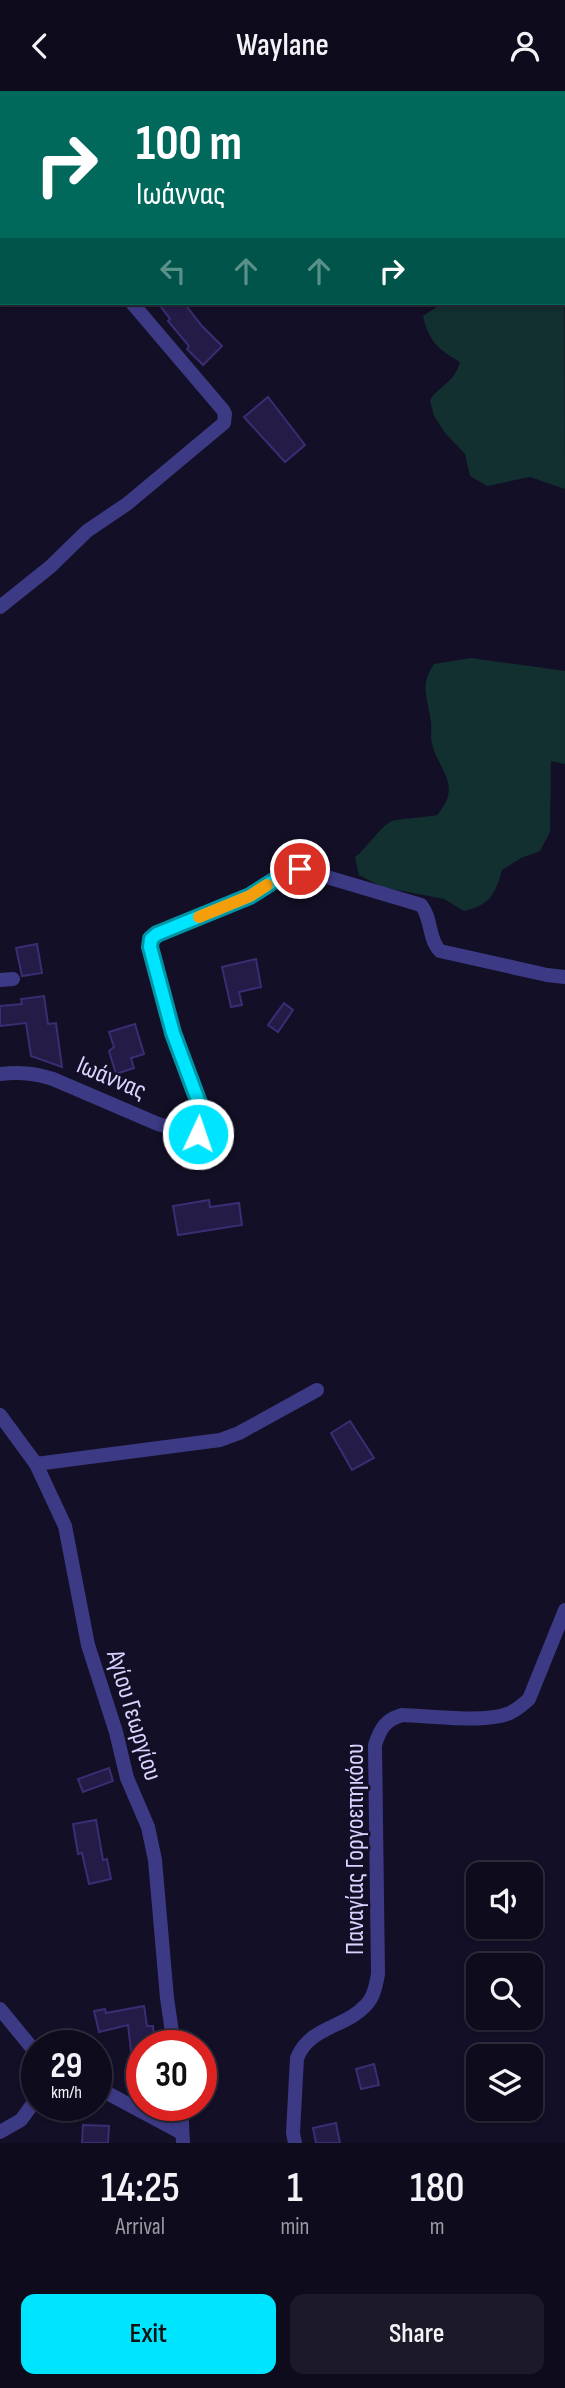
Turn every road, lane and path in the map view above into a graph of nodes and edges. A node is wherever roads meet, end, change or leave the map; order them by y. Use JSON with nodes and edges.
{"nodes":[{"id":1,"x":134,"y":305,"type":"edge"},
{"id":2,"x":0,"y":607,"type":"edge"},
{"id":3,"x":565,"y":977,"type":"edge"},
{"id":4,"x":0,"y":1074,"type":"edge"},
{"id":5,"x":317,"y":1390,"type":"dead end"},
{"id":6,"x":0,"y":1415,"type":"edge"},
{"id":7,"x":36,"y":1464,"type":"junction"},
{"id":8,"x":565,"y":1610,"type":"edge"},
{"id":9,"x":0,"y":2009,"type":"edge"},
{"id":10,"x":172,"y":2030,"type":"edge"},
{"id":11,"x":21,"y":2035,"type":"edge"},
{"id":12,"x":112,"y":2096,"type":"edge"},
{"id":13,"x":21,"y":2120,"type":"edge"},
{"id":14,"x":0,"y":2133,"type":"edge"},
{"id":15,"x":183,"y":2138,"type":"edge"},
{"id":16,"x":295,"y":2143,"type":"edge"}],
"edges":[{"from":1,"to":2,"type":"street"},
{"from":3,"to":4,"type":"street","name":"Ιωάννας"},
{"from":5,"to":7,"type":"street"},
{"from":6,"to":7,"type":"street","name":"Αγίου Γεωργίου"},
{"from":7,"to":10,"type":"street","name":"Αγίου Γεωργίου"},
{"from":8,"to":16,"type":"street","name":"Παναγίας Γοργοεπηκόου"},
{"from":9,"to":11,"type":"street"},
{"from":12,"to":15,"type":"street"},
{"from":13,"to":14,"type":"street"}]}
